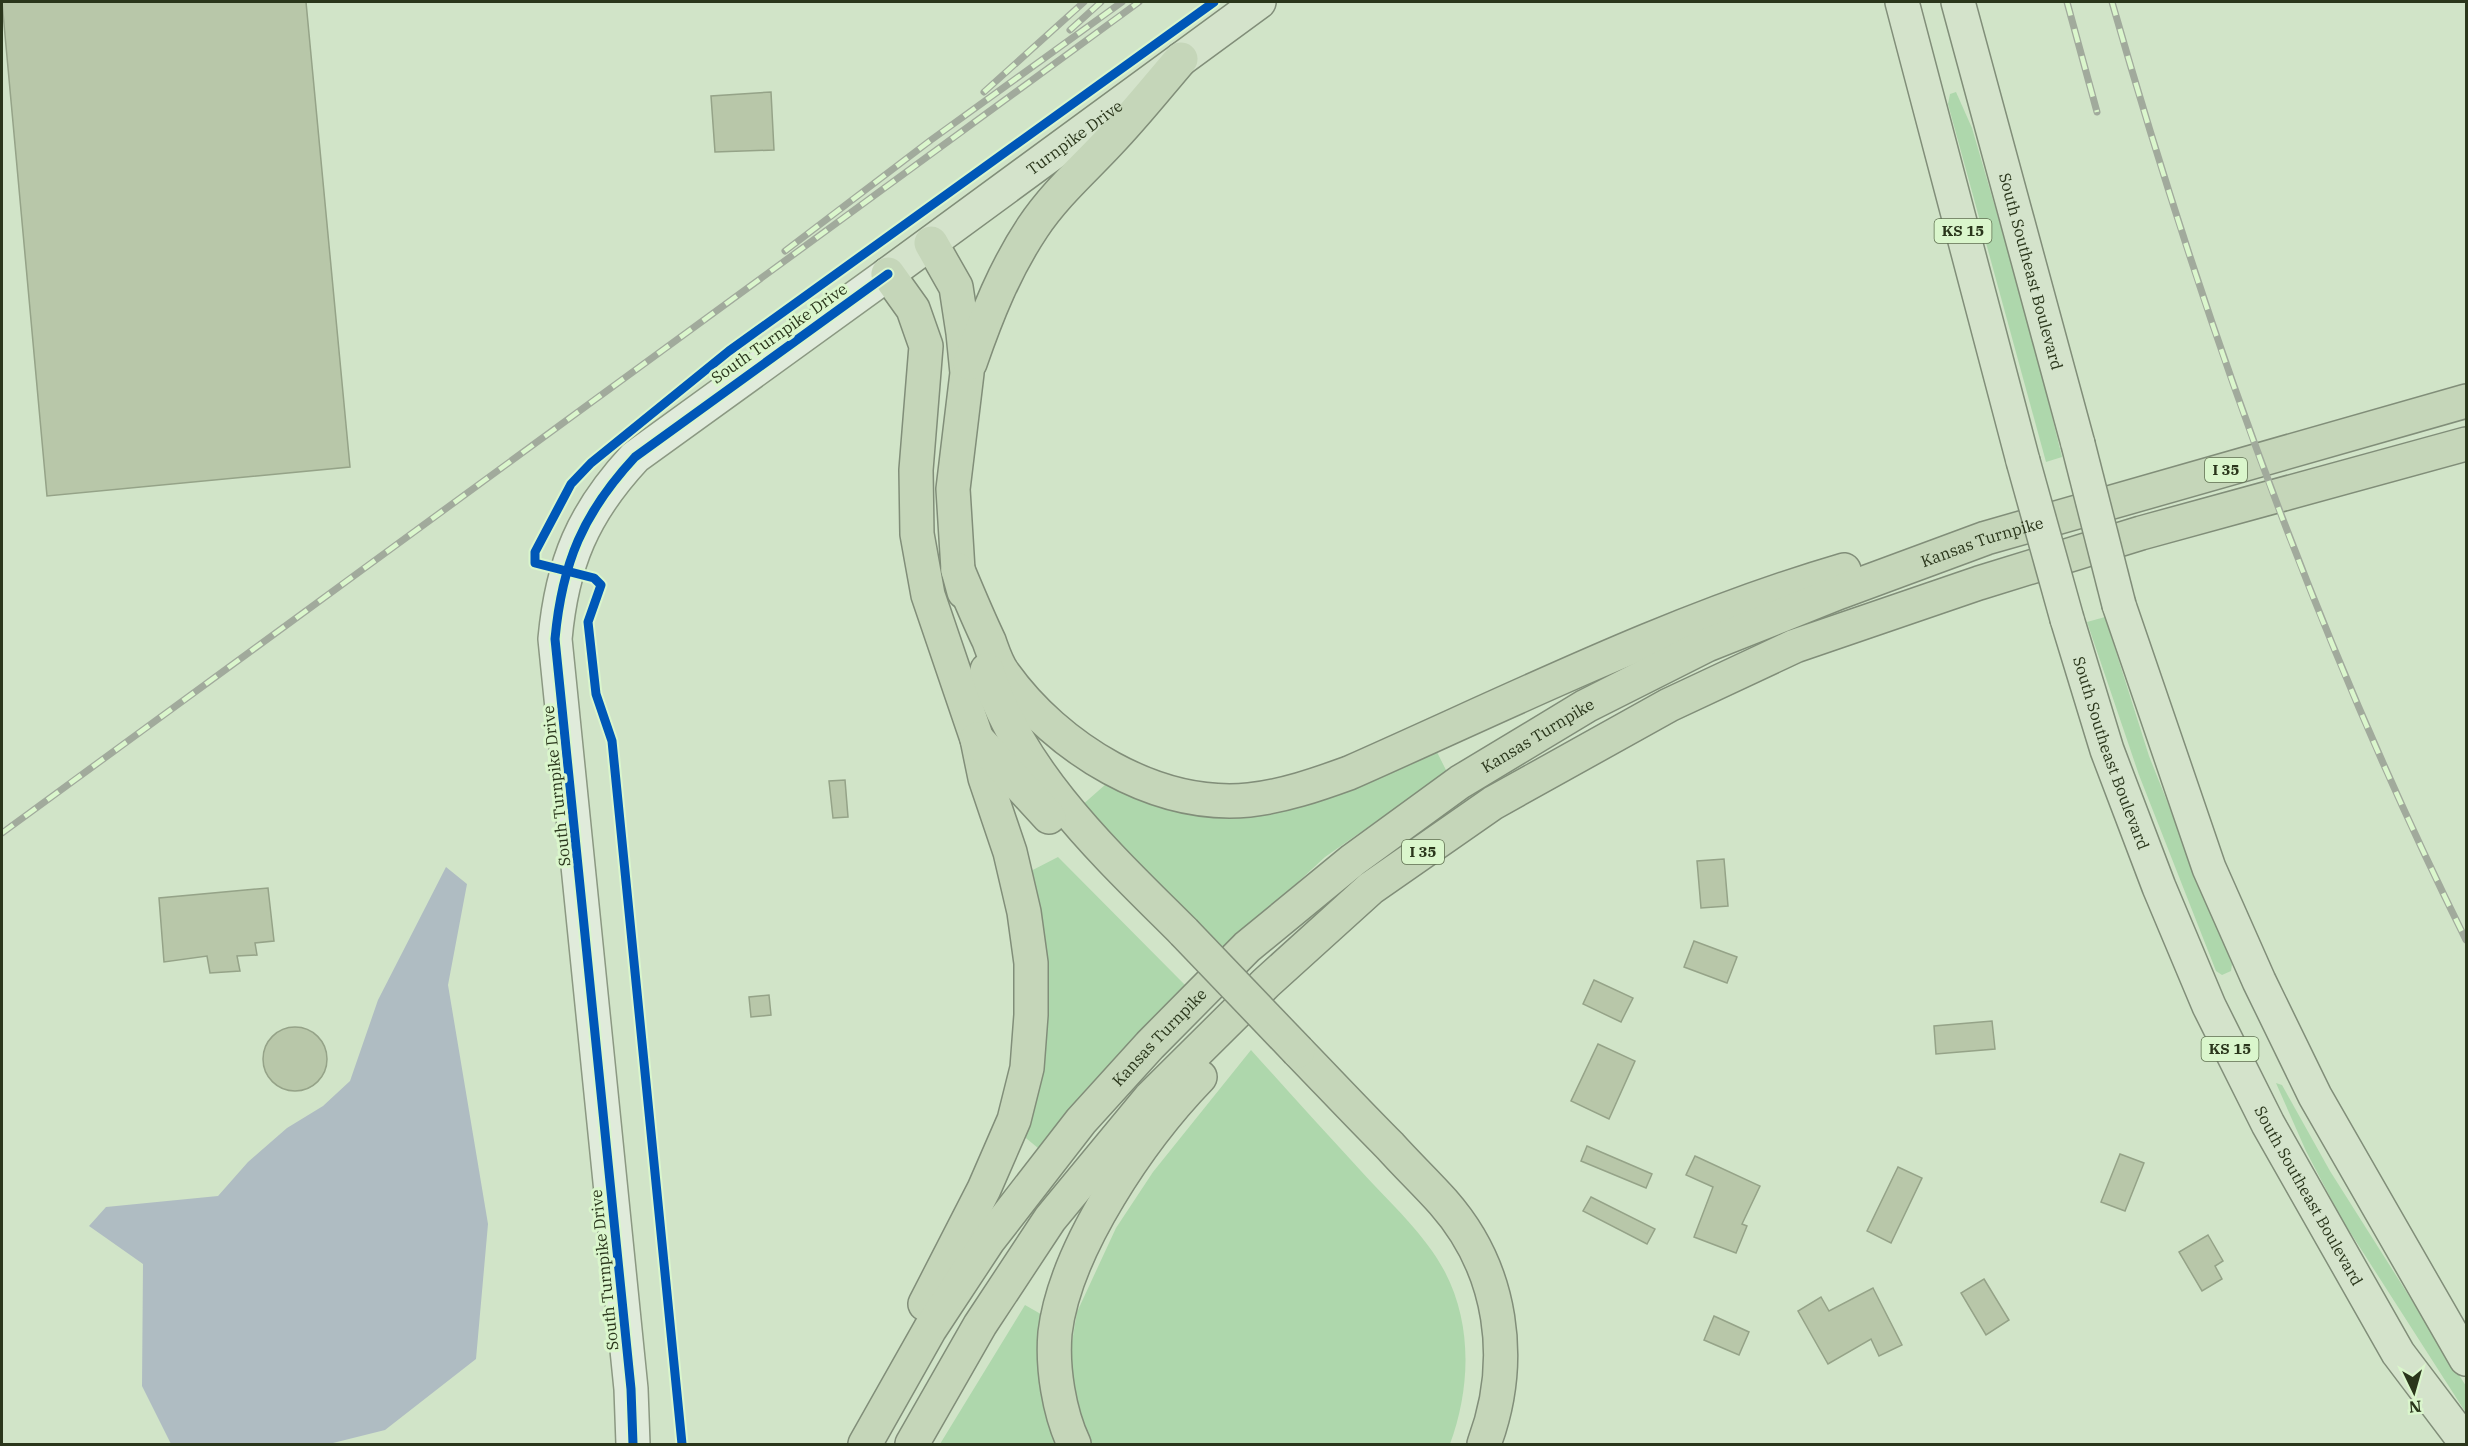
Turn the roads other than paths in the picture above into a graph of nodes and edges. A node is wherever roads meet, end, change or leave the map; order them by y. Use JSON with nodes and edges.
{"nodes":[{"id":1,"x":1259,"y":2,"type":"edge"},
{"id":2,"x":1902,"y":2,"type":"edge"},
{"id":3,"x":1958,"y":2,"type":"edge"},
{"id":4,"x":1181,"y":59,"type":"junction"},
{"id":5,"x":931,"y":243,"type":"junction"},
{"id":6,"x":888,"y":274,"type":"junction"},
{"id":7,"x":967,"y":373,"type":"junction"},
{"id":8,"x":2466,"y":401,"type":"edge"},
{"id":9,"x":2466,"y":444,"type":"edge"},
{"id":10,"x":1986,"y":538,"type":"junction"},
{"id":11,"x":958,"y":570,"type":"junction"},
{"id":12,"x":1669,"y":705,"type":"junction"},
{"id":13,"x":977,"y":739,"type":"junction"},
{"id":14,"x":1178,"y":940,"type":"junction"},
{"id":15,"x":1292,"y":1058,"type":"junction"},
{"id":16,"x":2466,"y":1359,"type":"edge"},
{"id":17,"x":2466,"y":1443,"type":"edge"},
{"id":18,"x":633,"y":1444,"type":"edge"},
{"id":19,"x":853,"y":1444,"type":"edge"},
{"id":20,"x":865,"y":1444,"type":"edge"},
{"id":21,"x":912,"y":1444,"type":"edge"},
{"id":22,"x":1074,"y":1444,"type":"edge"},
{"id":23,"x":1464,"y":1444,"type":"edge"},
{"id":24,"x":1484,"y":1444,"type":"edge"}],
"edges":[{"from":1,"to":4,"type":"main road","name":"Turnpike Drive"},
{"from":2,"to":17,"type":"main road","name":"South Southeast Boulevard","number":"KS 15","bridge":true},
{"from":3,"to":16,"type":"main road","name":"South Southeast Boulevard","bridge":true},
{"from":4,"to":5,"type":"main road","name":"Turnpike Drive"},
{"from":4,"to":7,"type":"highway"},
{"from":5,"to":6,"type":"main road","name":"Turnpike Drive"},
{"from":5,"to":7,"type":"highway"},
{"from":6,"to":13,"type":"highway"},
{"from":6,"to":18,"type":"street","name":"South Turnpike Drive"},
{"from":7,"to":11,"type":"highway"},
{"from":8,"to":10,"type":"highway","name":"Kansas Turnpike","number":"I 35"},
{"from":9,"to":12,"type":"highway","number":"I 35"},
{"from":10,"to":11,"type":"highway"},
{"from":10,"to":20,"type":"highway","name":"Kansas Turnpike","number":"I 35"},
{"from":11,"to":14,"type":"highway"},
{"from":12,"to":21,"type":"highway","number":"I 35"},
{"from":12,"to":22,"type":"highway"},
{"from":13,"to":14,"type":"highway"},
{"from":13,"to":19,"type":"highway"},
{"from":14,"to":15,"type":"highway","bridge":true},
{"from":15,"to":23,"type":"highway"},
{"from":15,"to":24,"type":"highway"}]}
